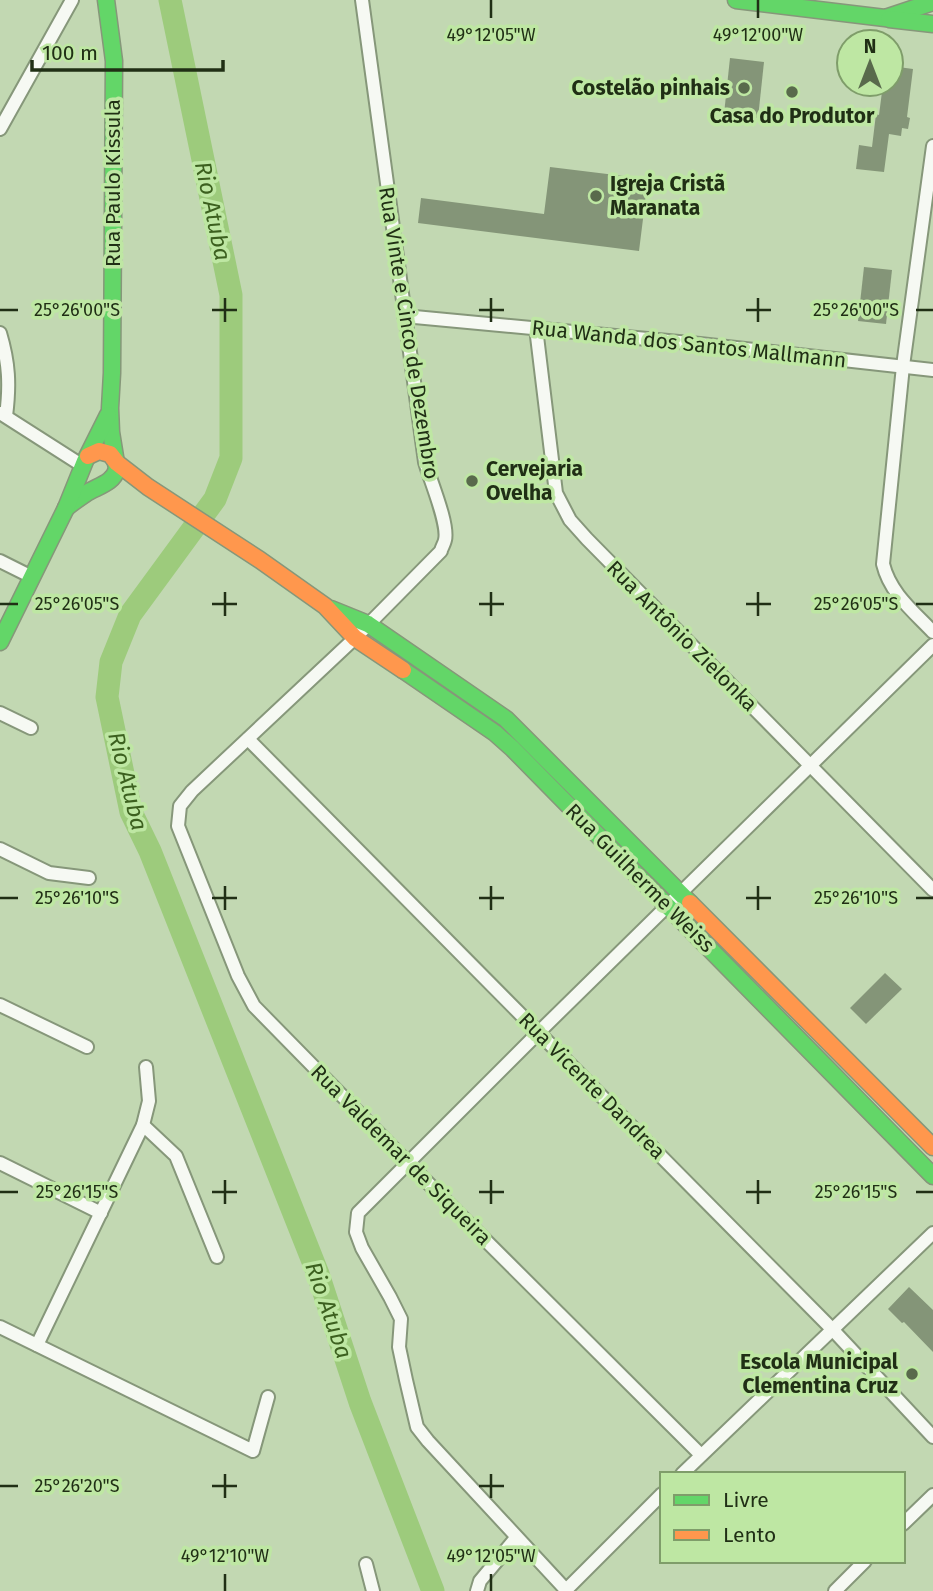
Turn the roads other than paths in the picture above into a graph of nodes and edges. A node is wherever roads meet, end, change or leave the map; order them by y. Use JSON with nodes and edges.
{"nodes":[{"id":1,"x":72,"y":0,"type":"edge"},
{"id":2,"x":106,"y":0,"type":"edge"},
{"id":3,"x":362,"y":0,"type":"edge"},
{"id":4,"x":742,"y":1,"type":"edge"},
{"id":5,"x":933,"y":2,"type":"edge"},
{"id":6,"x":885,"y":18,"type":"junction"},
{"id":7,"x":933,"y":24,"type":"edge"},
{"id":8,"x":1,"y":125,"type":"edge"},
{"id":9,"x":933,"y":146,"type":"edge"},
{"id":10,"x":404,"y":316,"type":"junction"},
{"id":11,"x":536,"y":328,"type":"junction"},
{"id":12,"x":0,"y":333,"type":"edge"},
{"id":13,"x":903,"y":366,"type":"junction"},
{"id":14,"x":933,"y":370,"type":"edge"},
{"id":15,"x":110,"y":408,"type":"junction"},
{"id":16,"x":3,"y":414,"type":"edge"},
{"id":17,"x":86,"y":461,"type":"junction"},
{"id":18,"x":117,"y":463,"type":"junction"},
{"id":19,"x":104,"y":484,"type":"junction"},
{"id":20,"x":154,"y":491,"type":"junction"},
{"id":21,"x":66,"y":508,"type":"junction"},
{"id":22,"x":0,"y":561,"type":"edge"},
{"id":23,"x":32,"y":577,"type":"junction"},
{"id":24,"x":325,"y":606,"type":"junction"},
{"id":25,"x":368,"y":624,"type":"junction"},
{"id":26,"x":933,"y":632,"type":"edge"},
{"id":27,"x":355,"y":638,"type":"junction"},
{"id":28,"x":0,"y":642,"type":"edge"},
{"id":29,"x":933,"y":645,"type":"edge"},
{"id":30,"x":0,"y":713,"type":"edge"},
{"id":31,"x":31,"y":728,"type":"dead end"},
{"id":32,"x":248,"y":739,"type":"junction"},
{"id":33,"x":809,"y":765,"type":"junction"},
{"id":34,"x":180,"y":806,"type":"joint"},
{"id":35,"x":0,"y":849,"type":"edge"},
{"id":36,"x":89,"y":878,"type":"dead end"},
{"id":37,"x":933,"y":890,"type":"edge"},
{"id":38,"x":681,"y":893,"type":"junction"},
{"id":39,"x":667,"y":905,"type":"junction"},
{"id":40,"x":0,"y":1005,"type":"edge"},
{"id":41,"x":538,"y":1032,"type":"junction"},
{"id":42,"x":87,"y":1047,"type":"dead end"},
{"id":43,"x":146,"y":1067,"type":"dead end"},
{"id":44,"x":143,"y":1125,"type":"junction"},
{"id":45,"x":933,"y":1147,"type":"edge"},
{"id":46,"x":0,"y":1163,"type":"edge"},
{"id":47,"x":407,"y":1163,"type":"junction"},
{"id":48,"x":933,"y":1176,"type":"edge"},
{"id":49,"x":101,"y":1213,"type":"junction"},
{"id":50,"x":933,"y":1233,"type":"edge"},
{"id":51,"x":217,"y":1257,"type":"dead end"},
{"id":52,"x":0,"y":1327,"type":"edge"},
{"id":53,"x":832,"y":1329,"type":"junction"},
{"id":54,"x":37,"y":1345,"type":"junction"},
{"id":55,"x":268,"y":1397,"type":"dead end"},
{"id":56,"x":933,"y":1437,"type":"edge"},
{"id":57,"x":701,"y":1455,"type":"junction"},
{"id":58,"x":684,"y":1472,"type":"edge"},
{"id":59,"x":933,"y":1495,"type":"edge"},
{"id":60,"x":660,"y":1496,"type":"edge"},
{"id":61,"x":905,"y":1522,"type":"edge"},
{"id":62,"x":516,"y":1538,"type":"junction"},
{"id":63,"x":863,"y":1563,"type":"edge"},
{"id":64,"x":366,"y":1564,"type":"dead end"},
{"id":65,"x":373,"y":1591,"type":"edge"},
{"id":66,"x":477,"y":1591,"type":"edge"},
{"id":67,"x":566,"y":1591,"type":"edge"},
{"id":68,"x":835,"y":1591,"type":"edge"}],
"edges":[{"from":1,"to":8,"type":"street"},
{"from":2,"to":15,"type":"main road","name":"Rua Paulo Kissula"},
{"from":3,"to":10,"type":"street","name":"Rua Vinte e Cinco de Dezembro"},
{"from":4,"to":6,"type":"main road"},
{"from":5,"to":6,"type":"main road"},
{"from":6,"to":7,"type":"main road"},
{"from":9,"to":13,"type":"street"},
{"from":10,"to":11,"type":"street","name":"Rua Wanda dos Santos Mallmann"},
{"from":10,"to":25,"type":"street","name":"Rua Vinte e Cinco de Dezembro"},
{"from":11,"to":13,"type":"street","name":"Rua Wanda dos Santos Mallmann"},
{"from":11,"to":33,"type":"street","name":"Rua Antônio Zielonka"},
{"from":12,"to":16,"type":"street"},
{"from":13,"to":14,"type":"street","name":"Rua Wanda dos Santos Mallmann"},
{"from":13,"to":26,"type":"street"},
{"from":15,"to":17,"type":"main road","name":"Rua Paulo Kissula"},
{"from":15,"to":18,"type":"main road","name":"Rua Paulo Kissula"},
{"from":16,"to":17,"type":"street"},
{"from":17,"to":18,"type":"main road"},
{"from":17,"to":19,"type":"main road"},
{"from":17,"to":21,"type":"main road","name":"Rua Paulo Kissula"},
{"from":18,"to":19,"type":"main road"},
{"from":18,"to":20,"type":"main road","name":"Rua Guilherme Weiss"},
{"from":19,"to":20,"type":"main road"},
{"from":19,"to":21,"type":"main road","name":"Rua Paulo Kissula"},
{"from":20,"to":24,"type":"main road","name":"Rua Guilherme Weiss"},
{"from":21,"to":23,"type":"main road","name":"Rua Paulo Kissula"},
{"from":22,"to":23,"type":"street"},
{"from":23,"to":28,"type":"main road","name":"Rua Paulo Kissula"},
{"from":24,"to":25,"type":"main road","name":"Rua Guilherme Weiss"},
{"from":24,"to":27,"type":"main road","name":"Rua Guilherme Weiss"},
{"from":25,"to":27,"type":"street","name":"Rua Vinte e Cinco de Dezembro"},
{"from":25,"to":38,"type":"main road","name":"Rua Guilherme Weiss"},
{"from":27,"to":32,"type":"street","name":"Rua Vinte e Cinco de Dezembro"},
{"from":27,"to":39,"type":"main road","name":"Rua Guilherme Weiss"},
{"from":29,"to":33,"type":"street"},
{"from":30,"to":31,"type":"street"},
{"from":32,"to":34,"type":"street","name":"Rua Vinte e Cinco de Dezembro"},
{"from":32,"to":41,"type":"street","name":"Rua Vicente Dandrea"},
{"from":33,"to":37,"type":"street","name":"Rua Antônio Zielonka"},
{"from":33,"to":38,"type":"street"},
{"from":34,"to":47,"type":"street","name":"Rua Valdemar de Siqueira"},
{"from":35,"to":36,"type":"street"},
{"from":38,"to":39,"type":"street"},
{"from":38,"to":45,"type":"main road","name":"Rua Guilherme Weiss"},
{"from":39,"to":41,"type":"street"},
{"from":39,"to":48,"type":"main road","name":"Rua Guilherme Weiss"},
{"from":40,"to":42,"type":"street"},
{"from":41,"to":47,"type":"street"},
{"from":41,"to":53,"type":"street","name":"Rua Vicente Dandrea"},
{"from":43,"to":44,"type":"street"},
{"from":44,"to":49,"type":"street"},
{"from":44,"to":51,"type":"street"},
{"from":46,"to":49,"type":"street"},
{"from":47,"to":57,"type":"street","name":"Rua Valdemar de Siqueira"},
{"from":47,"to":62,"type":"street"},
{"from":49,"to":54,"type":"street"},
{"from":50,"to":53,"type":"street"},
{"from":52,"to":54,"type":"street"},
{"from":53,"to":56,"type":"street","name":"Rua Vicente Dandrea"},
{"from":53,"to":57,"type":"street"},
{"from":54,"to":55,"type":"street"},
{"from":57,"to":58,"type":"street"},
{"from":59,"to":61,"type":"street"},
{"from":60,"to":67,"type":"street"},
{"from":62,"to":66,"type":"street"},
{"from":62,"to":67,"type":"street"},
{"from":63,"to":68,"type":"street"},
{"from":64,"to":65,"type":"street"}]}
